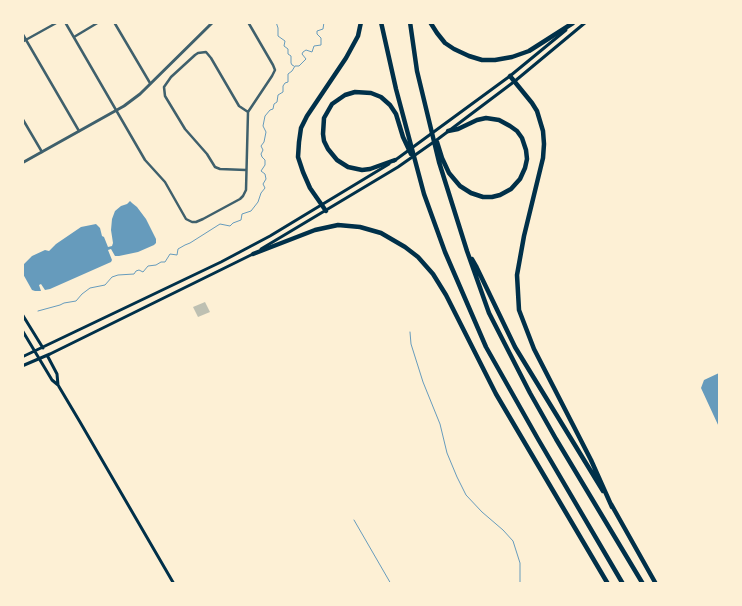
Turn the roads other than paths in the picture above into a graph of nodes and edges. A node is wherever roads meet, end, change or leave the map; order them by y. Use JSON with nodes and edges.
{"nodes":[{"id":1,"x":58,"y":22,"type":"edge"},
{"id":2,"x":65,"y":22,"type":"edge"},
{"id":3,"x":99,"y":22,"type":"edge"},
{"id":4,"x":114,"y":22,"type":"edge"},
{"id":5,"x":213,"y":22,"type":"edge"},
{"id":6,"x":248,"y":22,"type":"edge"},
{"id":7,"x":361,"y":22,"type":"edge"},
{"id":8,"x":381,"y":22,"type":"edge"},
{"id":9,"x":410,"y":22,"type":"edge"},
{"id":10,"x":430,"y":22,"type":"edge"},
{"id":11,"x":586,"y":22,"type":"edge"},
{"id":12,"x":573,"y":23,"type":"edge"},
{"id":13,"x":22,"y":33,"type":"edge"},
{"id":14,"x":74,"y":37,"type":"junction"},
{"id":15,"x":26,"y":40,"type":"junction"},
{"id":16,"x":22,"y":42,"type":"edge"},
{"id":17,"x":510,"y":76,"type":"junction"},
{"id":18,"x":515,"y":81,"type":"junction"},
{"id":19,"x":150,"y":83,"type":"junction"},
{"id":20,"x":116,"y":110,"type":"junction"},
{"id":21,"x":248,"y":112,"type":"junction"},
{"id":22,"x":427,"y":112,"type":"junction"},
{"id":23,"x":22,"y":118,"type":"edge"},
{"id":24,"x":79,"y":131,"type":"junction"},
{"id":25,"x":448,"y":131,"type":"junction"},
{"id":26,"x":42,"y":152,"type":"junction"},
{"id":27,"x":395,"y":160,"type":"junction"},
{"id":28,"x":22,"y":163,"type":"edge"},
{"id":29,"x":416,"y":164,"type":"junction"},
{"id":30,"x":246,"y":170,"type":"junction"},
{"id":31,"x":322,"y":205,"type":"junction"},
{"id":32,"x":326,"y":211,"type":"junction"},
{"id":33,"x":467,"y":251,"type":"junction"},
{"id":34,"x":252,"y":254,"type":"junction"},
{"id":35,"x":22,"y":314,"type":"edge"},
{"id":36,"x":22,"y":330,"type":"edge"},
{"id":37,"x":43,"y":348,"type":"junction"},
{"id":38,"x":35,"y":352,"type":"junction"},
{"id":39,"x":49,"y":355,"type":"junction"},
{"id":40,"x":22,"y":357,"type":"edge"},
{"id":41,"x":39,"y":359,"type":"junction"},
{"id":42,"x":22,"y":366,"type":"edge"},
{"id":43,"x":58,"y":385,"type":"junction"},
{"id":44,"x":612,"y":507,"type":"junction"},
{"id":45,"x":174,"y":584,"type":"edge"},
{"id":46,"x":608,"y":584,"type":"edge"},
{"id":47,"x":623,"y":584,"type":"edge"},
{"id":48,"x":643,"y":584,"type":"edge"},
{"id":49,"x":656,"y":584,"type":"edge"}],
"edges":[{"from":1,"to":15,"type":"street"},
{"from":2,"to":14,"type":"street"},
{"from":3,"to":14,"type":"street"},
{"from":4,"to":19,"type":"street"},
{"from":5,"to":19,"type":"street"},
{"from":6,"to":21,"type":"street"},
{"from":7,"to":31,"type":"highway"},
{"from":8,"to":29,"type":"highway"},
{"from":9,"to":22,"type":"highway"},
{"from":10,"to":12,"type":"highway"},
{"from":11,"to":18,"type":"main road"},
{"from":12,"to":17,"type":"main road"},
{"from":13,"to":15,"type":"street"},
{"from":14,"to":20,"type":"street"},
{"from":15,"to":16,"type":"street"},
{"from":15,"to":24,"type":"street"},
{"from":17,"to":18,"type":"highway"},
{"from":17,"to":27,"type":"main road"},
{"from":18,"to":25,"type":"main road"},
{"from":18,"to":44,"type":"highway"},
{"from":19,"to":20,"type":"street"},
{"from":20,"to":24,"type":"street"},
{"from":20,"to":30,"type":"street"},
{"from":21,"to":30,"type":"street"},
{"from":21,"to":30,"type":"street"},
{"from":22,"to":25,"type":"highway"},
{"from":22,"to":33,"type":"highway"},
{"from":23,"to":26,"type":"street"},
{"from":24,"to":26,"type":"street"},
{"from":25,"to":32,"type":"main road"},
{"from":26,"to":28,"type":"street"},
{"from":27,"to":29,"type":"highway"},
{"from":27,"to":31,"type":"main road"},
{"from":29,"to":47,"type":"highway"},
{"from":31,"to":32,"type":"highway"},
{"from":31,"to":37,"type":"main road"},
{"from":32,"to":34,"type":"main road"},
{"from":33,"to":44,"type":"highway"},
{"from":33,"to":48,"type":"highway"},
{"from":34,"to":39,"type":"main road"},
{"from":34,"to":46,"type":"highway"},
{"from":35,"to":37,"type":"main road"},
{"from":36,"to":38,"type":"main road"},
{"from":37,"to":38,"type":"main road"},
{"from":37,"to":39,"type":"street"},
{"from":38,"to":40,"type":"main road"},
{"from":38,"to":41,"type":"main road"},
{"from":39,"to":41,"type":"main road"},
{"from":39,"to":43,"type":"main road"},
{"from":41,"to":42,"type":"main road"},
{"from":41,"to":43,"type":"main road"},
{"from":43,"to":45,"type":"main road"},
{"from":44,"to":49,"type":"highway"}]}
